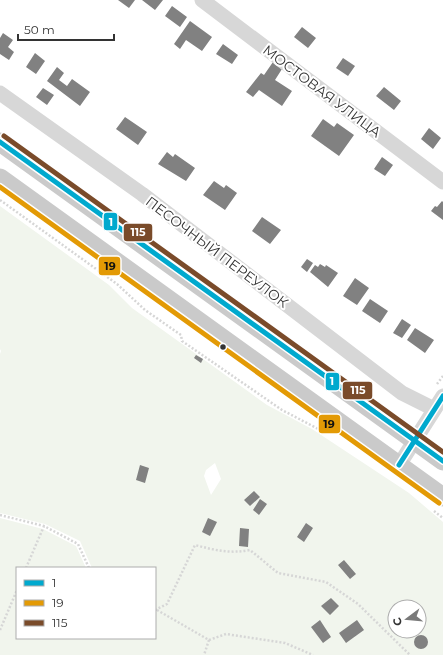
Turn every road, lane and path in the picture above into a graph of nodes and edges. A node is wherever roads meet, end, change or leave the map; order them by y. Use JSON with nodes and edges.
{"nodes":[{"id":1,"x":202,"y":0,"type":"edge"},
{"id":2,"x":0,"y":93,"type":"edge"},
{"id":3,"x":0,"y":142,"type":"edge"},
{"id":4,"x":0,"y":178,"type":"edge"},
{"id":5,"x":443,"y":182,"type":"edge"},
{"id":6,"x":0,"y":200,"type":"edge"},
{"id":7,"x":443,"y":396,"type":"edge"},
{"id":8,"x":433,"y":411,"type":"junction"},
{"id":9,"x":327,"y":434,"type":"dead end"},
{"id":10,"x":419,"y":435,"type":"junction"},
{"id":11,"x":443,"y":461,"type":"edge"},
{"id":12,"x":400,"y":465,"type":"junction"},
{"id":13,"x":438,"y":503,"type":"edge"},
{"id":14,"x":0,"y":515,"type":"edge"},
{"id":15,"x":443,"y":518,"type":"edge"},
{"id":16,"x":44,"y":526,"type":"junction"},
{"id":17,"x":26,"y":567,"type":"edge"},
{"id":18,"x":89,"y":567,"type":"edge"},
{"id":19,"x":16,"y":592,"type":"edge"},
{"id":20,"x":156,"y":610,"type":"edge"},
{"id":21,"x":0,"y":630,"type":"edge"},
{"id":22,"x":209,"y":640,"type":"junction"},
{"id":23,"x":204,"y":655,"type":"edge"},
{"id":24,"x":313,"y":655,"type":"edge"},
{"id":25,"x":410,"y":655,"type":"edge"}],
"edges":[{"from":1,"to":5,"type":"street","name":"МОСТОВАЯ УЛИЦА"},
{"from":2,"to":8,"type":"street","name":"ПЕСОЧНЫЙ ПЕРЕУЛОК"},
{"from":3,"to":10,"type":"main road"},
{"from":4,"to":12,"type":"main road"},
{"from":6,"to":9,"type":"path"},
{"from":7,"to":8,"type":"street"},
{"from":8,"to":10,"type":"street"},
{"from":10,"to":11,"type":"main road"},
{"from":10,"to":12,"type":"street"},
{"from":12,"to":13,"type":"main road"},
{"from":13,"to":15,"type":"path"},
{"from":14,"to":16,"type":"path"},
{"from":16,"to":17,"type":"path"},
{"from":16,"to":18,"type":"path"},
{"from":19,"to":21,"type":"path"},
{"from":20,"to":22,"type":"path"},
{"from":20,"to":25,"type":"path"},
{"from":22,"to":23,"type":"path"},
{"from":22,"to":24,"type":"path"}]}
